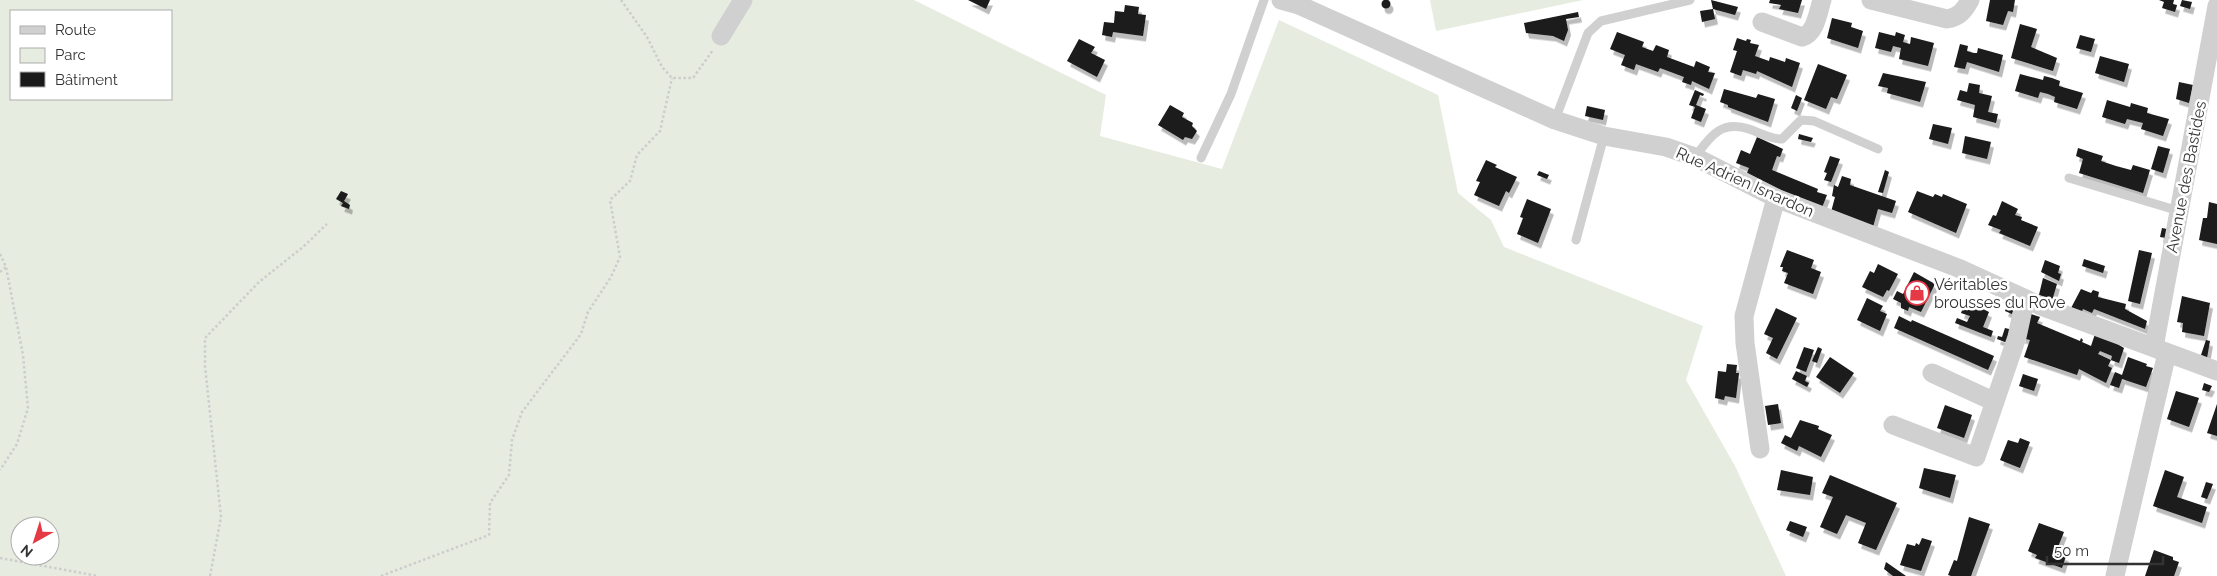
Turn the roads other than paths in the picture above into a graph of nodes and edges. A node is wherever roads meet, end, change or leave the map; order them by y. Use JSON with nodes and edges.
{"nodes":[{"id":1,"x":744,"y":0,"type":"edge"},
{"id":2,"x":1264,"y":0,"type":"edge"},
{"id":3,"x":1281,"y":0,"type":"edge"},
{"id":4,"x":1690,"y":0,"type":"edge"},
{"id":5,"x":1822,"y":0,"type":"edge"},
{"id":6,"x":1871,"y":0,"type":"edge"},
{"id":7,"x":1970,"y":0,"type":"edge"},
{"id":8,"x":2217,"y":6,"type":"edge"},
{"id":9,"x":1762,"y":22,"type":"dead end"},
{"id":10,"x":721,"y":36,"type":"road end"},
{"id":11,"x":2211,"y":76,"type":"edge"},
{"id":12,"x":1555,"y":120,"type":"junction"},
{"id":13,"x":1604,"y":136,"type":"junction"},
{"id":14,"x":1878,"y":150,"type":"dead end"},
{"id":15,"x":1695,"y":157,"type":"junction"},
{"id":16,"x":1201,"y":158,"type":"dead end"},
{"id":17,"x":2070,"y":178,"type":"dead end"},
{"id":18,"x":1776,"y":198,"type":"junction"},
{"id":19,"x":2179,"y":211,"type":"junction"},
{"id":20,"x":1576,"y":240,"type":"dead end"},
{"id":21,"x":2025,"y":300,"type":"junction"},
{"id":22,"x":2160,"y":350,"type":"junction"},
{"id":23,"x":2217,"y":371,"type":"edge"},
{"id":24,"x":1932,"y":374,"type":"dead end"},
{"id":25,"x":1995,"y":402,"type":"junction"},
{"id":26,"x":1893,"y":425,"type":"dead end"},
{"id":27,"x":1760,"y":449,"type":"dead end"},
{"id":28,"x":2115,"y":576,"type":"edge"}],
"edges":[{"from":1,"to":10,"type":"street"},
{"from":2,"to":16,"type":"lane"},
{"from":3,"to":12,"type":"street","name":"Rue Adrien Isnardon"},
{"from":4,"to":12,"type":"lane"},
{"from":5,"to":9,"type":"street"},
{"from":6,"to":7,"type":"street"},
{"from":8,"to":11,"type":"street","name":"Avenue des Bastides"},
{"from":11,"to":19,"type":"street","name":"Avenue des Bastides"},
{"from":12,"to":13,"type":"street","name":"Rue Adrien Isnardon"},
{"from":13,"to":15,"type":"street","name":"Rue Adrien Isnardon"},
{"from":13,"to":20,"type":"lane"},
{"from":14,"to":15,"type":"lane"},
{"from":15,"to":18,"type":"street","name":"Rue Adrien Isnardon"},
{"from":17,"to":19,"type":"lane"},
{"from":18,"to":21,"type":"street","name":"Rue Adrien Isnardon"},
{"from":18,"to":27,"type":"street"},
{"from":19,"to":22,"type":"street","name":"Avenue des Bastides"},
{"from":21,"to":22,"type":"street","name":"Rue Adrien Isnardon"},
{"from":21,"to":25,"type":"street"},
{"from":22,"to":23,"type":"street","name":"Rue Adrien Isnardon"},
{"from":22,"to":28,"type":"street","name":"Avenue des Bastides"},
{"from":24,"to":25,"type":"street"},
{"from":25,"to":26,"type":"street"}]}
